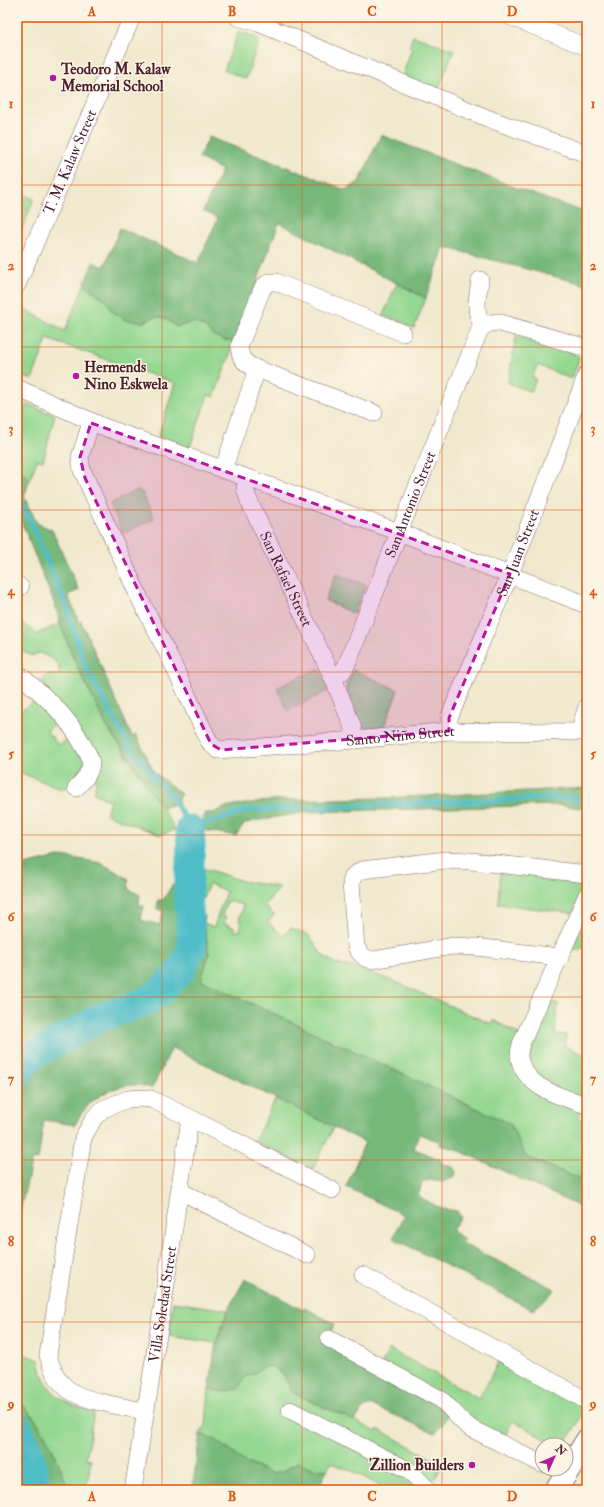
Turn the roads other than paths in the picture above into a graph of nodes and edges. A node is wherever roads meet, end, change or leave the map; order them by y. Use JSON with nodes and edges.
{"nodes":[{"id":1,"x":132,"y":17,"type":"edge"},
{"id":2,"x":238,"y":17,"type":"edge"},
{"id":3,"x":511,"y":17,"type":"edge"},
{"id":4,"x":587,"y":47,"type":"edge"},
{"id":5,"x":587,"y":154,"type":"edge"},
{"id":6,"x":480,"y":280,"type":"dead end"},
{"id":7,"x":17,"y":285,"type":"edge"},
{"id":8,"x":483,"y":326,"type":"junction"},
{"id":9,"x":403,"y":333,"type":"dead end"},
{"id":10,"x":587,"y":348,"type":"edge"},
{"id":11,"x":257,"y":370,"type":"junction"},
{"id":12,"x":587,"y":374,"type":"edge"},
{"id":13,"x":17,"y":388,"type":"edge"},
{"id":14,"x":374,"y":413,"type":"dead end"},
{"id":15,"x":91,"y":423,"type":"junction"},
{"id":16,"x":223,"y":470,"type":"junction"},
{"id":17,"x":246,"y":479,"type":"junction"},
{"id":18,"x":399,"y":532,"type":"junction"},
{"id":19,"x":510,"y":574,"type":"junction"},
{"id":20,"x":587,"y":606,"type":"edge"},
{"id":21,"x":17,"y":673,"type":"edge"},
{"id":22,"x":333,"y":678,"type":"junction"},
{"id":23,"x":587,"y":707,"type":"edge"},
{"id":24,"x":448,"y":731,"type":"junction"},
{"id":25,"x":585,"y":732,"type":"edge"},
{"id":26,"x":355,"y":740,"type":"junction"},
{"id":27,"x":76,"y":788,"type":"dead end"},
{"id":28,"x":587,"y":874,"type":"edge"},
{"id":29,"x":587,"y":895,"type":"edge"},
{"id":30,"x":560,"y":958,"type":"junction"},
{"id":31,"x":587,"y":1105,"type":"edge"},
{"id":32,"x":190,"y":1118,"type":"junction"},
{"id":33,"x":332,"y":1190,"type":"dead end"},
{"id":34,"x":180,"y":1191,"type":"junction"},
{"id":35,"x":307,"y":1255,"type":"dead end"},
{"id":36,"x":362,"y":1275,"type":"dead end"},
{"id":37,"x":329,"y":1339,"type":"dead end"},
{"id":38,"x":587,"y":1401,"type":"edge"},
{"id":39,"x":290,"y":1410,"type":"dead end"},
{"id":40,"x":145,"y":1411,"type":"junction"},
{"id":41,"x":586,"y":1446,"type":"edge"},
{"id":42,"x":534,"y":1460,"type":"edge"},
{"id":43,"x":561,"y":1482,"type":"edge"},
{"id":44,"x":133,"y":1490,"type":"edge"},
{"id":45,"x":428,"y":1490,"type":"edge"}],
"edges":[{"from":1,"to":7,"type":"street","name":"T. M. Kalaw Street"},
{"from":2,"to":5,"type":"street"},
{"from":3,"to":4,"type":"street"},
{"from":6,"to":8,"type":"street"},
{"from":8,"to":10,"type":"street"},
{"from":8,"to":18,"type":"street","name":"San Antonio Street"},
{"from":9,"to":11,"type":"street"},
{"from":11,"to":14,"type":"street"},
{"from":11,"to":16,"type":"street"},
{"from":12,"to":19,"type":"street","name":"San Juan Street"},
{"from":13,"to":15,"type":"street"},
{"from":15,"to":16,"type":"street"},
{"from":15,"to":26,"type":"street","name":"Santo Niño Street"},
{"from":16,"to":17,"type":"street"},
{"from":17,"to":18,"type":"street"},
{"from":17,"to":22,"type":"street","name":"San Rafael Street"},
{"from":18,"to":19,"type":"street"},
{"from":18,"to":22,"type":"street","name":"San Antonio Street"},
{"from":19,"to":20,"type":"street"},
{"from":19,"to":24,"type":"street","name":"San Juan Street"},
{"from":21,"to":27,"type":"street"},
{"from":22,"to":26,"type":"street","name":"San Rafael Street"},
{"from":23,"to":25,"type":"street"},
{"from":24,"to":25,"type":"street","name":"Santo Niño Street"},
{"from":24,"to":26,"type":"street","name":"Santo Niño Street"},
{"from":28,"to":30,"type":"street"},
{"from":29,"to":30,"type":"street"},
{"from":30,"to":31,"type":"street"},
{"from":32,"to":33,"type":"street"},
{"from":32,"to":34,"type":"street","name":"Villa Soledad Street"},
{"from":32,"to":40,"type":"street"},
{"from":34,"to":35,"type":"street"},
{"from":34,"to":40,"type":"street","name":"Villa Soledad Street"},
{"from":36,"to":38,"type":"street"},
{"from":37,"to":42,"type":"street"},
{"from":39,"to":45,"type":"street"},
{"from":40,"to":44,"type":"street","name":"Villa Soledad Street"},
{"from":41,"to":43,"type":"main road"}]}
